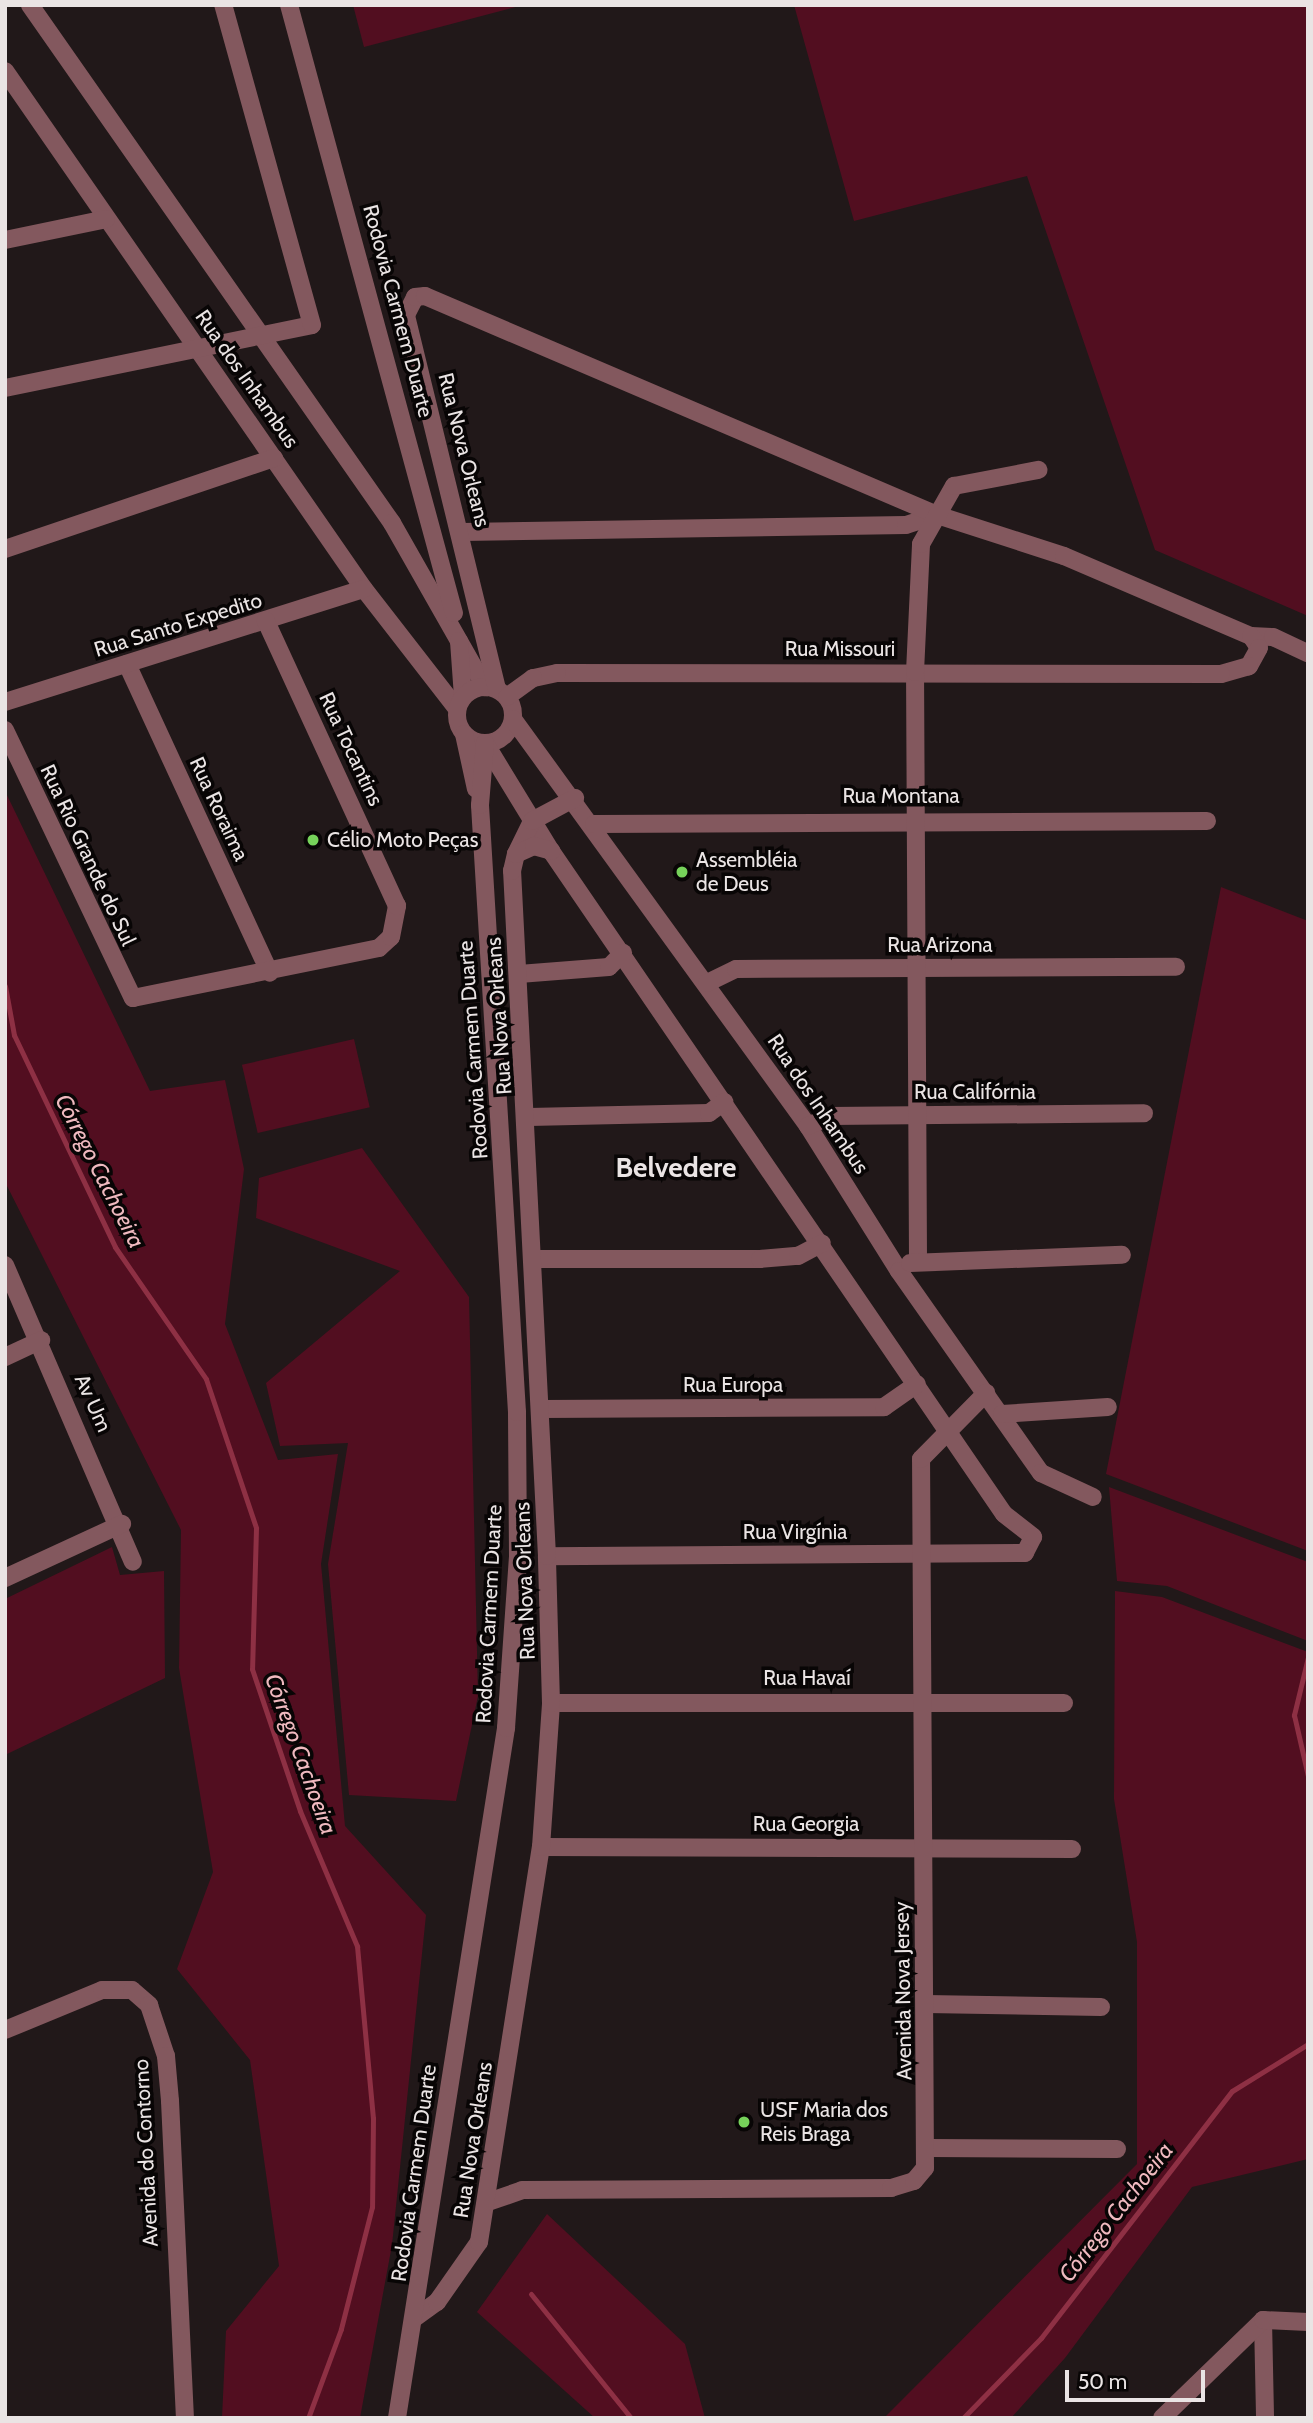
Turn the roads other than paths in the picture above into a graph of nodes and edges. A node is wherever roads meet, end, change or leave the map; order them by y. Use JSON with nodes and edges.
{"nodes":[{"id":1,"x":30,"y":5,"type":"edge"},
{"id":2,"x":223,"y":5,"type":"edge"},
{"id":3,"x":289,"y":5,"type":"edge"},
{"id":4,"x":8,"y":79,"type":"edge"},
{"id":5,"x":106,"y":219,"type":"junction"},
{"id":6,"x":5,"y":240,"type":"edge"},
{"id":7,"x":260,"y":336,"type":"junction"},
{"id":8,"x":199,"y":349,"type":"junction"},
{"id":9,"x":5,"y":388,"type":"edge"},
{"id":10,"x":274,"y":458,"type":"junction"},
{"id":11,"x":1038,"y":470,"type":"dead end"},
{"id":12,"x":937,"y":514,"type":"junction"},
{"id":13,"x":462,"y":532,"type":"junction"},
{"id":14,"x":5,"y":549,"type":"edge"},
{"id":15,"x":364,"y":589,"type":"junction"},
{"id":16,"x":266,"y":621,"type":"junction"},
{"id":17,"x":458,"y":630,"type":"junction"},
{"id":18,"x":1251,"y":636,"type":"junction"},
{"id":19,"x":1308,"y":653,"type":"edge"},
{"id":20,"x":127,"y":664,"type":"junction"},
{"id":21,"x":915,"y":672,"type":"junction"},
{"id":22,"x":496,"y":691,"type":"junction"},
{"id":23,"x":5,"y":702,"type":"edge"},
{"id":24,"x":460,"y":703,"type":"junction"},
{"id":25,"x":513,"y":719,"type":"junction"},
{"id":26,"x":5,"y":730,"type":"edge"},
{"id":27,"x":464,"y":734,"type":"junction"},
{"id":28,"x":485,"y":743,"type":"junction"},
{"id":29,"x":575,"y":798,"type":"junction"},
{"id":30,"x":480,"y":805,"type":"junction"},
{"id":31,"x":917,"y":818,"type":"junction"},
{"id":32,"x":532,"y":821,"type":"junction"},
{"id":33,"x":1207,"y":821,"type":"dead end"},
{"id":34,"x":594,"y":824,"type":"junction"},
{"id":35,"x":551,"y":851,"type":"junction"},
{"id":36,"x":516,"y":854,"type":"junction"},
{"id":37,"x":624,"y":953,"type":"junction"},
{"id":38,"x":918,"y":967,"type":"junction"},
{"id":39,"x":1176,"y":967,"type":"dead end"},
{"id":40,"x":270,"y":973,"type":"junction"},
{"id":41,"x":519,"y":974,"type":"junction"},
{"id":42,"x":707,"y":983,"type":"junction"},
{"id":43,"x":724,"y":1102,"type":"junction"},
{"id":44,"x":1144,"y":1113,"type":"dead end"},
{"id":45,"x":921,"y":1114,"type":"junction"},
{"id":46,"x":529,"y":1117,"type":"junction"},
{"id":47,"x":808,"y":1126,"type":"junction"},
{"id":48,"x":822,"y":1243,"type":"junction"},
{"id":49,"x":1122,"y":1255,"type":"dead end"},
{"id":50,"x":918,"y":1258,"type":"junction"},
{"id":51,"x":537,"y":1259,"type":"junction"},
{"id":52,"x":5,"y":1265,"type":"edge"},
{"id":53,"x":899,"y":1271,"type":"junction"},
{"id":54,"x":41,"y":1340,"type":"junction"},
{"id":55,"x":5,"y":1357,"type":"edge"},
{"id":56,"x":917,"y":1384,"type":"junction"},
{"id":57,"x":986,"y":1393,"type":"junction"},
{"id":58,"x":1108,"y":1407,"type":"dead end"},
{"id":59,"x":542,"y":1409,"type":"junction"},
{"id":60,"x":1002,"y":1414,"type":"junction"},
{"id":61,"x":950,"y":1429,"type":"junction"},
{"id":62,"x":1093,"y":1497,"type":"dead end"},
{"id":63,"x":122,"y":1524,"type":"junction"},
{"id":64,"x":919,"y":1554,"type":"junction"},
{"id":65,"x":547,"y":1556,"type":"junction"},
{"id":66,"x":133,"y":1562,"type":"dead end"},
{"id":67,"x":5,"y":1578,"type":"edge"},
{"id":68,"x":920,"y":1700,"type":"junction"},
{"id":69,"x":551,"y":1703,"type":"junction"},
{"id":70,"x":1064,"y":1703,"type":"dead end"},
{"id":71,"x":541,"y":1847,"type":"junction"},
{"id":72,"x":923,"y":1847,"type":"junction"},
{"id":73,"x":1072,"y":1849,"type":"dead end"},
{"id":74,"x":926,"y":2004,"type":"junction"},
{"id":75,"x":1101,"y":2007,"type":"dead end"},
{"id":76,"x":5,"y":2030,"type":"edge"},
{"id":77,"x":929,"y":2148,"type":"junction"},
{"id":78,"x":1117,"y":2149,"type":"dead end"},
{"id":79,"x":488,"y":2202,"type":"junction"},
{"id":80,"x":416,"y":2317,"type":"junction"},
{"id":81,"x":1263,"y":2320,"type":"junction"},
{"id":82,"x":1308,"y":2322,"type":"edge"},
{"id":83,"x":1182,"y":2399,"type":"junction"},
{"id":84,"x":185,"y":2418,"type":"edge"},
{"id":85,"x":397,"y":2418,"type":"edge"},
{"id":86,"x":1162,"y":2418,"type":"edge"},
{"id":87,"x":1182,"y":2418,"type":"edge"},
{"id":88,"x":1265,"y":2418,"type":"edge"}],
"edges":[{"from":1,"to":7,"type":"street","name":"Rua dos Inhambus"},
{"from":2,"to":7,"type":"street"},
{"from":3,"to":17,"type":"street","name":"Rodovia Carmem Duarte"},
{"from":4,"to":5,"type":"street","name":"Rua dos Inhambus"},
{"from":5,"to":6,"type":"street"},
{"from":5,"to":8,"type":"street","name":"Rua dos Inhambus"},
{"from":7,"to":8,"type":"street"},
{"from":7,"to":17,"type":"street","name":"Rua dos Inhambus"},
{"from":8,"to":9,"type":"street"},
{"from":8,"to":10,"type":"street","name":"Rua dos Inhambus"},
{"from":10,"to":14,"type":"street"},
{"from":10,"to":15,"type":"street","name":"Rua dos Inhambus"},
{"from":11,"to":12,"type":"street"},
{"from":12,"to":13,"type":"street"},
{"from":12,"to":13,"type":"street","name":"Rua Nova Orleans"},
{"from":12,"to":18,"type":"street"},
{"from":12,"to":21,"type":"street"},
{"from":13,"to":22,"type":"street","name":"Rua Nova Orleans"},
{"from":15,"to":16,"type":"street","name":"Rua Santo Expedito"},
{"from":15,"to":24,"type":"street","name":"Rua dos Inhambus"},
{"from":16,"to":20,"type":"street","name":"Rua Santo Expedito"},
{"from":16,"to":40,"type":"street","name":"Rua Tocantins"},
{"from":17,"to":22,"type":"street","name":"Rodovia Carmem Duarte"},
{"from":17,"to":24,"type":"street","name":"Rodovia Carmem Duarte"},
{"from":18,"to":19,"type":"street"},
{"from":18,"to":21,"type":"street","name":"Rua Missouri"},
{"from":20,"to":23,"type":"street","name":"Rua Santo Expedito"},
{"from":20,"to":40,"type":"street","name":"Rua Roraima"},
{"from":21,"to":22,"type":"street","name":"Rua Missouri"},
{"from":21,"to":31,"type":"street"},
{"from":22,"to":24,"type":"street"},
{"from":22,"to":25,"type":"street"},
{"from":24,"to":27,"type":"street"},
{"from":25,"to":28,"type":"street"},
{"from":25,"to":29,"type":"street","name":"Rua dos Inhambus"},
{"from":26,"to":40,"type":"street","name":"Rua Rio Grande do Sul"},
{"from":27,"to":28,"type":"street"},
{"from":27,"to":30,"type":"street","name":"Rodovia Carmem Duarte"},
{"from":28,"to":30,"type":"street","name":"Rodovia Carmem Duarte"},
{"from":28,"to":32,"type":"street"},
{"from":29,"to":32,"type":"street"},
{"from":29,"to":34,"type":"street","name":"Rua dos Inhambus"},
{"from":30,"to":80,"type":"street","name":"Rodovia Carmem Duarte"},
{"from":31,"to":33,"type":"street","name":"Rua Montana"},
{"from":31,"to":34,"type":"street","name":"Rua Montana"},
{"from":31,"to":38,"type":"street"},
{"from":32,"to":35,"type":"street"},
{"from":32,"to":36,"type":"street"},
{"from":34,"to":42,"type":"street","name":"Rua dos Inhambus"},
{"from":35,"to":36,"type":"street"},
{"from":35,"to":37,"type":"street"},
{"from":36,"to":41,"type":"street","name":"Rua Nova Orleans"},
{"from":37,"to":41,"type":"street"},
{"from":37,"to":43,"type":"street"},
{"from":38,"to":39,"type":"street","name":"Rua Arizona"},
{"from":38,"to":42,"type":"street","name":"Rua Arizona"},
{"from":38,"to":45,"type":"street"},
{"from":41,"to":46,"type":"street","name":"Rua Nova Orleans"},
{"from":42,"to":47,"type":"street","name":"Rua dos Inhambus"},
{"from":43,"to":46,"type":"street"},
{"from":43,"to":48,"type":"street"},
{"from":44,"to":45,"type":"street","name":"Rua Califórnia"},
{"from":45,"to":47,"type":"street","name":"Rua Califórnia"},
{"from":45,"to":50,"type":"street"},
{"from":46,"to":51,"type":"street","name":"Rua Nova Orleans"},
{"from":47,"to":53,"type":"street","name":"Rua dos Inhambus"},
{"from":48,"to":51,"type":"street"},
{"from":48,"to":56,"type":"street"},
{"from":49,"to":50,"type":"street"},
{"from":50,"to":53,"type":"street"},
{"from":51,"to":59,"type":"street","name":"Rua Nova Orleans"},
{"from":52,"to":54,"type":"street","name":"Av Um"},
{"from":53,"to":57,"type":"street","name":"Rua dos Inhambus"},
{"from":54,"to":55,"type":"street"},
{"from":54,"to":63,"type":"street","name":"Av Um"},
{"from":56,"to":59,"type":"street","name":"Rua Europa"},
{"from":56,"to":61,"type":"street"},
{"from":57,"to":60,"type":"street","name":"Rua dos Inhambus"},
{"from":57,"to":61,"type":"street","name":"Avenida Nova Jersey"},
{"from":58,"to":60,"type":"street"},
{"from":59,"to":65,"type":"street","name":"Rua Nova Orleans"},
{"from":60,"to":62,"type":"street","name":"Rua dos Inhambus"},
{"from":61,"to":64,"type":"street","name":"Avenida Nova Jersey"},
{"from":61,"to":64,"type":"street","name":"Rua Virgínia"},
{"from":63,"to":66,"type":"street","name":"Av Um"},
{"from":63,"to":67,"type":"street"},
{"from":64,"to":65,"type":"street","name":"Rua Virgínia"},
{"from":64,"to":68,"type":"street","name":"Avenida Nova Jersey"},
{"from":65,"to":69,"type":"street","name":"Rua Nova Orleans"},
{"from":68,"to":69,"type":"street","name":"Rua Havaí"},
{"from":68,"to":70,"type":"street","name":"Rua Havaí"},
{"from":68,"to":72,"type":"street","name":"Avenida Nova Jersey"},
{"from":69,"to":71,"type":"street","name":"Rua Nova Orleans"},
{"from":71,"to":72,"type":"street","name":"Rua Georgia"},
{"from":71,"to":79,"type":"street","name":"Rua Nova Orleans"},
{"from":72,"to":73,"type":"street","name":"Rua Georgia"},
{"from":72,"to":74,"type":"street","name":"Avenida Nova Jersey"},
{"from":74,"to":75,"type":"street"},
{"from":74,"to":77,"type":"street","name":"Avenida Nova Jersey"},
{"from":76,"to":84,"type":"street","name":"Avenida do Contorno"},
{"from":77,"to":78,"type":"street"},
{"from":77,"to":79,"type":"street","name":"Avenida Nova Jersey"},
{"from":79,"to":80,"type":"street","name":"Rua Nova Orleans"},
{"from":80,"to":85,"type":"street","name":"Rodovia Carmem Duarte"},
{"from":81,"to":82,"type":"street"},
{"from":81,"to":83,"type":"street"},
{"from":81,"to":88,"type":"street"},
{"from":83,"to":86,"type":"street"},
{"from":83,"to":87,"type":"street"}]}
